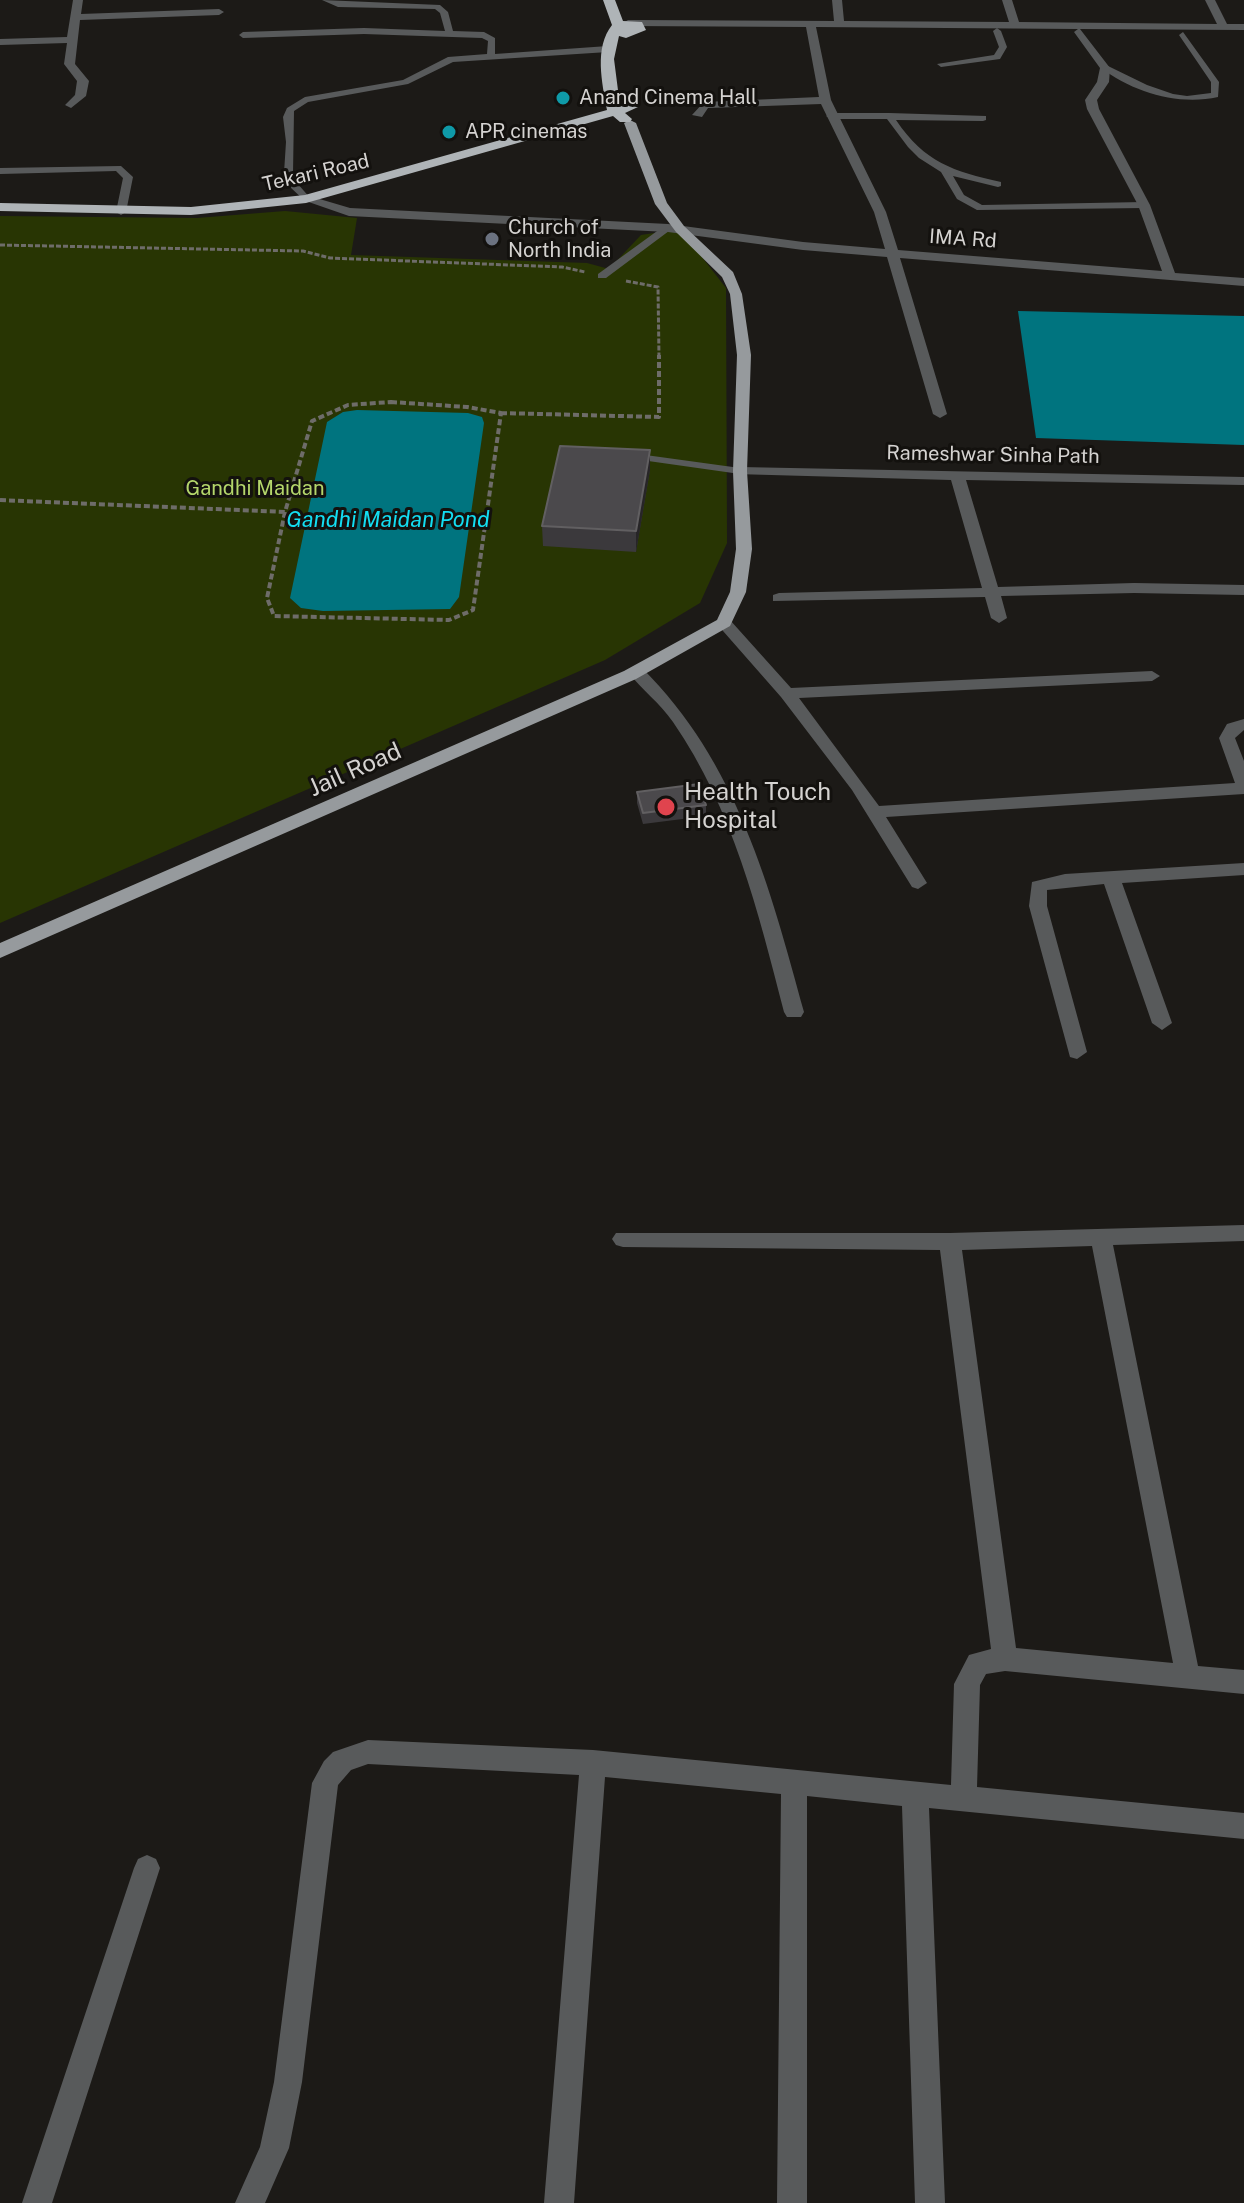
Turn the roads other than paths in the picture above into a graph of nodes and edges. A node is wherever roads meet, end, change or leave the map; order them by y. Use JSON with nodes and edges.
{"nodes":[{"id":1,"x":78,"y":0,"type":"edge"},
{"id":2,"x":326,"y":0,"type":"edge"},
{"id":3,"x":609,"y":0,"type":"edge"},
{"id":4,"x":837,"y":0,"type":"edge"},
{"id":5,"x":1007,"y":0,"type":"edge"},
{"id":6,"x":1210,"y":0,"type":"edge"},
{"id":7,"x":219,"y":12,"type":"dead end"},
{"id":8,"x":76,"y":17,"type":"junction"},
{"id":9,"x":839,"y":23,"type":"junction"},
{"id":10,"x":1015,"y":26,"type":"junction"},
{"id":11,"x":1223,"y":26,"type":"junction"},
{"id":12,"x":1244,"y":27,"type":"edge"},
{"id":13,"x":625,"y":28,"type":"junction"},
{"id":14,"x":811,"y":28,"type":"junction"},
{"id":15,"x":997,"y":31,"type":"junction"},
{"id":16,"x":1079,"y":32,"type":"junction"},
{"id":17,"x":1244,"y":33,"type":"edge"},
{"id":18,"x":243,"y":35,"type":"dead end"},
{"id":19,"x":450,"y":35,"type":"junction"},
{"id":20,"x":1183,"y":35,"type":"junction"},
{"id":21,"x":70,"y":40,"type":"junction"},
{"id":22,"x":0,"y":42,"type":"edge"},
{"id":23,"x":608,"y":49,"type":"junction"},
{"id":24,"x":622,"y":54,"type":"dead end"},
{"id":25,"x":491,"y":55,"type":"junction"},
{"id":26,"x":941,"y":64,"type":"dead end"},
{"id":27,"x":1105,"y":68,"type":"junction"},
{"id":28,"x":825,"y":100,"type":"junction"},
{"id":29,"x":71,"y":105,"type":"dead end"},
{"id":30,"x":614,"y":111,"type":"junction"},
{"id":31,"x":698,"y":115,"type":"dead end"},
{"id":32,"x":831,"y":116,"type":"junction"},
{"id":33,"x":889,"y":116,"type":"junction"},
{"id":34,"x":983,"y":118,"type":"dead end"},
{"id":35,"x":630,"y":123,"type":"junction"},
{"id":36,"x":0,"y":171,"type":"edge"},
{"id":37,"x":946,"y":172,"type":"junction"},
{"id":38,"x":998,"y":184,"type":"dead end"},
{"id":39,"x":306,"y":199,"type":"junction"},
{"id":40,"x":1144,"y":205,"type":"junction"},
{"id":41,"x":0,"y":207,"type":"edge"},
{"id":42,"x":121,"y":212,"type":"junction"},
{"id":43,"x":674,"y":228,"type":"junction"},
{"id":44,"x":890,"y":253,"type":"junction"},
{"id":45,"x":1170,"y":275,"type":"junction"},
{"id":46,"x":602,"y":276,"type":"road end"},
{"id":47,"x":1244,"y":282,"type":"edge"},
{"id":48,"x":940,"y":414,"type":"dead end"},
{"id":49,"x":616,"y":453,"type":"edge"},
{"id":50,"x":740,"y":471,"type":"junction"},
{"id":51,"x":957,"y":474,"type":"junction"},
{"id":52,"x":1244,"y":481,"type":"edge"},
{"id":53,"x":1244,"y":590,"type":"edge"},
{"id":54,"x":992,"y":592,"type":"junction"},
{"id":55,"x":779,"y":598,"type":"dead end"},
{"id":56,"x":999,"y":618,"type":"dead end"},
{"id":57,"x":724,"y":623,"type":"junction"},
{"id":58,"x":636,"y":672,"type":"junction"},
{"id":59,"x":1152,"y":676,"type":"dead end"},
{"id":60,"x":787,"y":693,"type":"junction"},
{"id":61,"x":1244,"y":724,"type":"edge"},
{"id":62,"x":1244,"y":786,"type":"edge"},
{"id":63,"x":874,"y":812,"type":"junction"},
{"id":64,"x":1244,"y":869,"type":"edge"},
{"id":65,"x":1111,"y":877,"type":"junction"},
{"id":66,"x":918,"y":883,"type":"dead end"},
{"id":67,"x":0,"y":951,"type":"edge"},
{"id":68,"x":794,"y":1012,"type":"dead end"},
{"id":69,"x":1162,"y":1023,"type":"dead end"},
{"id":70,"x":1077,"y":1052,"type":"dead end"},
{"id":71,"x":1244,"y":1233,"type":"edge"},
{"id":72,"x":623,"y":1239,"type":"dead end"},
{"id":73,"x":1101,"y":1240,"type":"junction"},
{"id":74,"x":950,"y":1242,"type":"junction"},
{"id":75,"x":1005,"y":1659,"type":"junction"},
{"id":76,"x":1188,"y":1678,"type":"junction"},
{"id":77,"x":1244,"y":1682,"type":"edge"},
{"id":78,"x":593,"y":1763,"type":"junction"},
{"id":79,"x":794,"y":1782,"type":"junction"},
{"id":80,"x":915,"y":1793,"type":"junction"},
{"id":81,"x":964,"y":1800,"type":"junction"},
{"id":82,"x":1244,"y":1826,"type":"edge"},
{"id":83,"x":147,"y":1868,"type":"dead end"},
{"id":84,"x":37,"y":2203,"type":"edge"},
{"id":85,"x":250,"y":2203,"type":"edge"},
{"id":86,"x":559,"y":2203,"type":"edge"},
{"id":87,"x":792,"y":2203,"type":"edge"},
{"id":88,"x":930,"y":2203,"type":"edge"}],
"edges":[{"from":1,"to":8,"type":"street"},
{"from":2,"to":19,"type":"lane"},
{"from":3,"to":13,"type":"highway"},
{"from":4,"to":9,"type":"street"},
{"from":5,"to":10,"type":"street"},
{"from":6,"to":11,"type":"street"},
{"from":7,"to":8,"type":"street"},
{"from":8,"to":21,"type":"street"},
{"from":9,"to":10,"type":"street"},
{"from":9,"to":13,"type":"street"},
{"from":10,"to":11,"type":"street"},
{"from":11,"to":12,"type":"street"},
{"from":13,"to":14,"type":"street"},
{"from":13,"to":23,"type":"highway"},
{"from":13,"to":24,"type":"highway"},
{"from":14,"to":15,"type":"street"},
{"from":14,"to":28,"type":"street"},
{"from":15,"to":16,"type":"street"},
{"from":15,"to":26,"type":"lane"},
{"from":16,"to":20,"type":"street"},
{"from":16,"to":27,"type":"street"},
{"from":17,"to":20,"type":"street"},
{"from":18,"to":19,"type":"lane"},
{"from":19,"to":25,"type":"lane"},
{"from":20,"to":27,"type":"lane"},
{"from":21,"to":22,"type":"street"},
{"from":21,"to":29,"type":"street"},
{"from":23,"to":25,"type":"lane"},
{"from":23,"to":30,"type":"highway"},
{"from":25,"to":39,"type":"lane"},
{"from":27,"to":40,"type":"street"},
{"from":28,"to":31,"type":"street"},
{"from":28,"to":32,"type":"street"},
{"from":30,"to":35,"type":"highway"},
{"from":30,"to":35,"type":"highway","name":"Tekari Road"},
{"from":30,"to":39,"type":"highway","name":"Tekari Road"},
{"from":32,"to":33,"type":"lane"},
{"from":32,"to":44,"type":"street"},
{"from":33,"to":34,"type":"lane"},
{"from":33,"to":37,"type":"lane"},
{"from":35,"to":43,"type":"main road"},
{"from":36,"to":42,"type":"lane"},
{"from":37,"to":38,"type":"lane"},
{"from":37,"to":40,"type":"lane"},
{"from":39,"to":42,"type":"highway","name":"Tekari Road"},
{"from":39,"to":43,"type":"street","name":"IMA Rd"},
{"from":40,"to":45,"type":"street"},
{"from":41,"to":42,"type":"highway","name":"Tekari Road"},
{"from":43,"to":44,"type":"street","name":"IMA Rd"},
{"from":43,"to":46,"type":"lane"},
{"from":43,"to":50,"type":"main road"},
{"from":44,"to":45,"type":"street","name":"IMA Rd"},
{"from":44,"to":48,"type":"street"},
{"from":45,"to":47,"type":"street","name":"IMA Rd"},
{"from":49,"to":50,"type":"lane"},
{"from":50,"to":51,"type":"street","name":"Rameshwar Sinha Path"},
{"from":50,"to":57,"type":"main road"},
{"from":51,"to":52,"type":"street","name":"Rameshwar Sinha Path"},
{"from":51,"to":54,"type":"street"},
{"from":53,"to":54,"type":"street"},
{"from":54,"to":55,"type":"street"},
{"from":54,"to":56,"type":"street"},
{"from":57,"to":58,"type":"main road","name":"Jail Road"},
{"from":57,"to":60,"type":"street"},
{"from":58,"to":67,"type":"main road","name":"Jail Road"},
{"from":58,"to":68,"type":"street"},
{"from":59,"to":60,"type":"street"},
{"from":60,"to":63,"type":"street"},
{"from":61,"to":62,"type":"street"},
{"from":62,"to":63,"type":"street"},
{"from":63,"to":66,"type":"street"},
{"from":64,"to":65,"type":"street"},
{"from":65,"to":69,"type":"street"},
{"from":65,"to":70,"type":"street"},
{"from":71,"to":73,"type":"street"},
{"from":72,"to":74,"type":"street"},
{"from":73,"to":74,"type":"street"},
{"from":73,"to":76,"type":"street"},
{"from":74,"to":75,"type":"street"},
{"from":75,"to":76,"type":"street"},
{"from":75,"to":81,"type":"street"},
{"from":76,"to":77,"type":"street"},
{"from":78,"to":79,"type":"street"},
{"from":78,"to":85,"type":"street"},
{"from":78,"to":86,"type":"street"},
{"from":79,"to":80,"type":"street"},
{"from":79,"to":87,"type":"street"},
{"from":80,"to":81,"type":"street"},
{"from":80,"to":88,"type":"street"},
{"from":81,"to":82,"type":"street"},
{"from":83,"to":84,"type":"street"}]}
